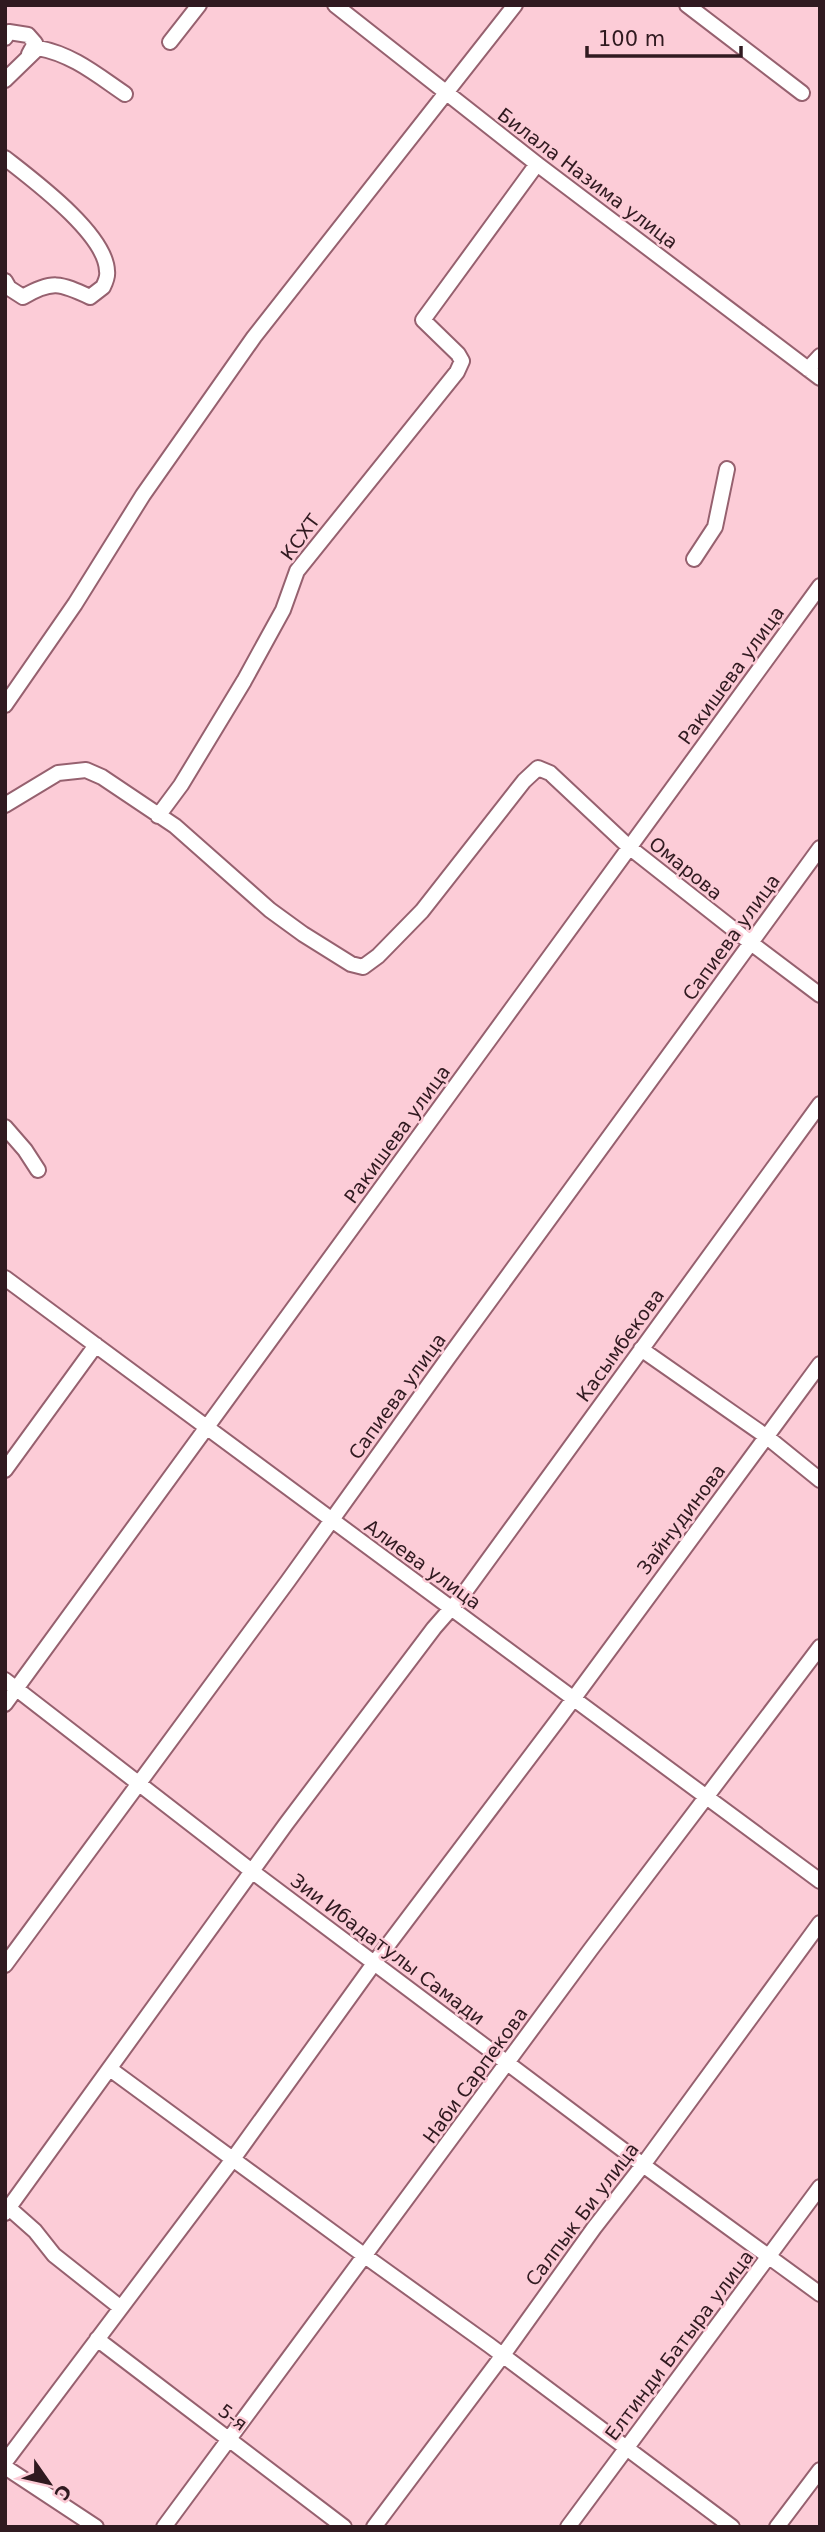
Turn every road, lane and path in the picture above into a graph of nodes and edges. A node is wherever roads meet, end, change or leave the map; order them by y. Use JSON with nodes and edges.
{"nodes":[{"id":1,"x":199,"y":5,"type":"edge"},
{"id":2,"x":335,"y":5,"type":"edge"},
{"id":3,"x":515,"y":5,"type":"edge"},
{"id":4,"x":687,"y":5,"type":"edge"},
{"id":5,"x":5,"y":38,"type":"edge"},
{"id":6,"x":170,"y":42,"type":"dead end"},
{"id":7,"x":29,"y":55,"type":"junction"},
{"id":8,"x":5,"y":80,"type":"edge"},
{"id":9,"x":802,"y":93,"type":"dead end"},
{"id":10,"x":125,"y":94,"type":"dead end"},
{"id":11,"x":447,"y":94,"type":"junction"},
{"id":12,"x":5,"y":158,"type":"edge"},
{"id":13,"x":537,"y":164,"type":"junction"},
{"id":14,"x":5,"y":281,"type":"edge"},
{"id":15,"x":820,"y":356,"type":"edge"},
{"id":16,"x":814,"y":374,"type":"edge"},
{"id":17,"x":727,"y":469,"type":"dead end"},
{"id":18,"x":694,"y":559,"type":"dead end"},
{"id":19,"x":820,"y":586,"type":"edge"},
{"id":20,"x":5,"y":705,"type":"edge"},
{"id":21,"x":5,"y":805,"type":"edge"},
{"id":22,"x":158,"y":816,"type":"junction"},
{"id":23,"x":629,"y":846,"type":"junction"},
{"id":24,"x":820,"y":848,"type":"edge"},
{"id":25,"x":751,"y":943,"type":"junction"},
{"id":26,"x":820,"y":995,"type":"edge"},
{"id":27,"x":820,"y":1104,"type":"edge"},
{"id":28,"x":5,"y":1127,"type":"edge"},
{"id":29,"x":38,"y":1170,"type":"dead end"},
{"id":30,"x":5,"y":1278,"type":"edge"},
{"id":31,"x":96,"y":1345,"type":"junction"},
{"id":32,"x":640,"y":1349,"type":"junction"},
{"id":33,"x":820,"y":1364,"type":"edge"},
{"id":34,"x":208,"y":1426,"type":"junction"},
{"id":35,"x":767,"y":1437,"type":"junction"},
{"id":36,"x":5,"y":1470,"type":"edge"},
{"id":37,"x":820,"y":1480,"type":"edge"},
{"id":38,"x":331,"y":1521,"type":"junction"},
{"id":39,"x":450,"y":1608,"type":"junction"},
{"id":40,"x":820,"y":1647,"type":"edge"},
{"id":41,"x":11,"y":1684,"type":"edge"},
{"id":42,"x":573,"y":1699,"type":"junction"},
{"id":43,"x":5,"y":1704,"type":"edge"},
{"id":44,"x":137,"y":1784,"type":"junction"},
{"id":45,"x":707,"y":1796,"type":"junction"},
{"id":46,"x":253,"y":1872,"type":"junction"},
{"id":47,"x":820,"y":1881,"type":"edge"},
{"id":48,"x":820,"y":1923,"type":"edge"},
{"id":49,"x":375,"y":1962,"type":"junction"},
{"id":50,"x":5,"y":1965,"type":"edge"},
{"id":51,"x":508,"y":2063,"type":"junction"},
{"id":52,"x":110,"y":2069,"type":"junction"},
{"id":53,"x":233,"y":2159,"type":"junction"},
{"id":54,"x":643,"y":2165,"type":"junction"},
{"id":55,"x":820,"y":2187,"type":"edge"},
{"id":56,"x":7,"y":2211,"type":"edge"},
{"id":57,"x":365,"y":2256,"type":"junction"},
{"id":58,"x":769,"y":2256,"type":"junction"},
{"id":59,"x":820,"y":2294,"type":"edge"},
{"id":60,"x":121,"y":2308,"type":"junction"},
{"id":61,"x":97,"y":2339,"type":"junction"},
{"id":62,"x":503,"y":2355,"type":"junction"},
{"id":63,"x":229,"y":2438,"type":"junction"},
{"id":64,"x":626,"y":2448,"type":"junction"},
{"id":65,"x":5,"y":2462,"type":"edge"},
{"id":66,"x":5,"y":2467,"type":"edge"},
{"id":67,"x":820,"y":2470,"type":"edge"},
{"id":68,"x":96,"y":2527,"type":"edge"},
{"id":69,"x":164,"y":2527,"type":"edge"},
{"id":70,"x":344,"y":2527,"type":"edge"},
{"id":71,"x":374,"y":2527,"type":"edge"},
{"id":72,"x":568,"y":2527,"type":"edge"},
{"id":73,"x":732,"y":2527,"type":"edge"},
{"id":74,"x":777,"y":2527,"type":"edge"}],
"edges":[{"from":1,"to":6,"type":"street"},
{"from":2,"to":11,"type":"street","name":"Билала Назима улица"},
{"from":3,"to":11,"type":"street"},
{"from":4,"to":9,"type":"street"},
{"from":5,"to":7,"type":"street"},
{"from":7,"to":8,"type":"street"},
{"from":7,"to":10,"type":"street"},
{"from":11,"to":13,"type":"street","name":"Билала Назима улица"},
{"from":11,"to":20,"type":"street"},
{"from":12,"to":14,"type":"street"},
{"from":13,"to":16,"type":"street","name":"Билала Назима улица"},
{"from":13,"to":22,"type":"street","name":"КСХТ"},
{"from":15,"to":16,"type":"street"},
{"from":17,"to":18,"type":"street"},
{"from":19,"to":23,"type":"street","name":"Ракишева улица"},
{"from":21,"to":22,"type":"street"},
{"from":22,"to":23,"type":"street","name":"Омарова"},
{"from":23,"to":25,"type":"street","name":"Омарова"},
{"from":23,"to":34,"type":"street","name":"Ракишева улица"},
{"from":24,"to":25,"type":"street","name":"Сапиева улица"},
{"from":25,"to":26,"type":"street","name":"Омарова"},
{"from":25,"to":38,"type":"street","name":"Сапиева улица"},
{"from":27,"to":32,"type":"street","name":"Касымбекова"},
{"from":28,"to":29,"type":"street"},
{"from":30,"to":31,"type":"street","name":"Алиева улица"},
{"from":31,"to":34,"type":"street","name":"Алиева улица"},
{"from":31,"to":36,"type":"street"},
{"from":32,"to":35,"type":"street"},
{"from":32,"to":39,"type":"street","name":"Касымбекова"},
{"from":33,"to":35,"type":"street","name":"Зайнудинова"},
{"from":34,"to":38,"type":"street","name":"Алиева улица"},
{"from":34,"to":41,"type":"street","name":"Ракишева улица"},
{"from":35,"to":37,"type":"street"},
{"from":35,"to":42,"type":"street","name":"Зайнудинова"},
{"from":38,"to":39,"type":"street","name":"Алиева улица"},
{"from":38,"to":44,"type":"street","name":"Сапиева улица"},
{"from":39,"to":42,"type":"street","name":"Алиева улица"},
{"from":39,"to":46,"type":"street","name":"Касымбекова"},
{"from":40,"to":45,"type":"street","name":"Наби Сарпекова"},
{"from":41,"to":43,"type":"street","name":"Ракишева улица"},
{"from":41,"to":44,"type":"street","name":"Зии Ибадатулы Самади"},
{"from":42,"to":45,"type":"street","name":"Алиева улица"},
{"from":42,"to":49,"type":"street","name":"Зайнудинова"},
{"from":44,"to":46,"type":"street","name":"Зии Ибадатулы Самади"},
{"from":44,"to":50,"type":"street","name":"Сапиева улица"},
{"from":45,"to":47,"type":"street","name":"Алиева улица"},
{"from":45,"to":51,"type":"street","name":"Наби Сарпекова"},
{"from":46,"to":49,"type":"street","name":"Зии Ибадатулы Самади"},
{"from":46,"to":52,"type":"street","name":"Касымбекова"},
{"from":48,"to":54,"type":"street","name":"Салпык Би улица"},
{"from":49,"to":51,"type":"street","name":"Зии Ибадатулы Самади"},
{"from":49,"to":53,"type":"street","name":"Зайнудинова"},
{"from":51,"to":54,"type":"street","name":"Зии Ибадатулы Самади"},
{"from":51,"to":57,"type":"street","name":"Наби Сарпекова"},
{"from":52,"to":53,"type":"street"},
{"from":52,"to":56,"type":"street","name":"Касымбекова"},
{"from":53,"to":57,"type":"street"},
{"from":53,"to":60,"type":"street","name":"Зайнудинова"},
{"from":54,"to":58,"type":"street","name":"Зии Ибадатулы Самади"},
{"from":54,"to":62,"type":"street","name":"Салпык Би улица"},
{"from":55,"to":58,"type":"street","name":"Елтинди Батыра улица"},
{"from":56,"to":60,"type":"street"},
{"from":57,"to":62,"type":"street"},
{"from":57,"to":63,"type":"street","name":"Наби Сарпекова"},
{"from":58,"to":59,"type":"street","name":"Зии Ибадатулы Самади"},
{"from":58,"to":64,"type":"street","name":"Елтинди Батыра улица"},
{"from":60,"to":61,"type":"street","name":"Зайнудинова"},
{"from":61,"to":63,"type":"street","name":"5-я"},
{"from":61,"to":65,"type":"street","name":"Зайнудинова"},
{"from":62,"to":64,"type":"street"},
{"from":62,"to":71,"type":"street","name":"Салпык Би улица"},
{"from":63,"to":69,"type":"street","name":"Наби Сарпекова"},
{"from":63,"to":70,"type":"street","name":"5-я"},
{"from":64,"to":72,"type":"street","name":"Елтинди Батыра улица"},
{"from":64,"to":73,"type":"street"},
{"from":66,"to":68,"type":"street"},
{"from":67,"to":74,"type":"street"}]}
